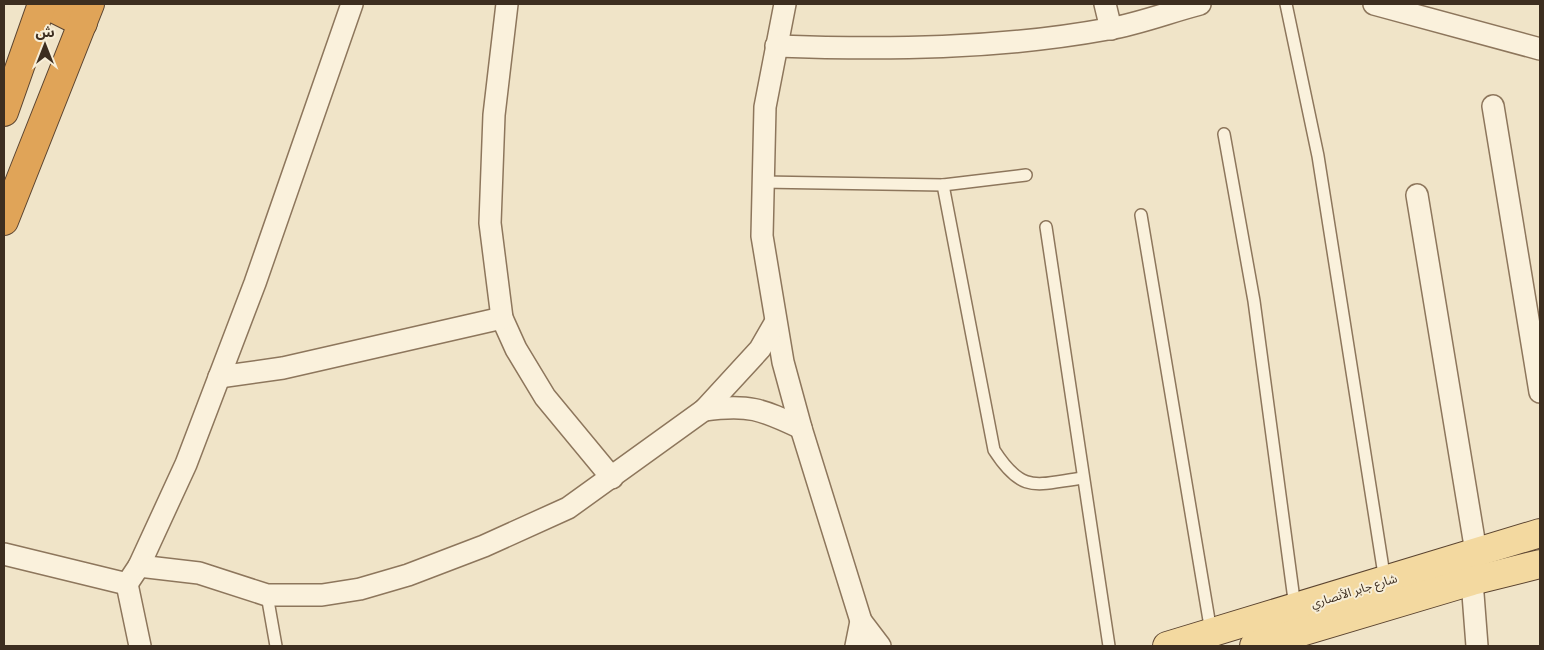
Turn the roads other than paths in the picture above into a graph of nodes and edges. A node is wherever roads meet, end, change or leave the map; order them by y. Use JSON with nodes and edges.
{"nodes":[{"id":1,"x":43,"y":4,"type":"edge"},
{"id":2,"x":352,"y":4,"type":"edge"},
{"id":3,"x":507,"y":4,"type":"edge"},
{"id":4,"x":785,"y":4,"type":"edge"},
{"id":5,"x":1105,"y":4,"type":"edge"},
{"id":6,"x":1200,"y":4,"type":"edge"},
{"id":7,"x":1286,"y":4,"type":"edge"},
{"id":8,"x":1374,"y":4,"type":"edge"},
{"id":9,"x":86,"y":13,"type":"edge"},
{"id":10,"x":1111,"y":29,"type":"junction"},
{"id":11,"x":776,"y":46,"type":"junction"},
{"id":12,"x":1540,"y":49,"type":"edge"},
{"id":13,"x":1493,"y":106,"type":"dead end"},
{"id":14,"x":4,"y":112,"type":"edge"},
{"id":15,"x":1224,"y":134,"type":"dead end"},
{"id":16,"x":1026,"y":175,"type":"dead end"},
{"id":17,"x":762,"y":182,"type":"junction"},
{"id":18,"x":943,"y":184,"type":"junction"},
{"id":19,"x":1417,"y":195,"type":"dead end"},
{"id":20,"x":1141,"y":215,"type":"dead end"},
{"id":21,"x":4,"y":221,"type":"edge"},
{"id":22,"x":1046,"y":227,"type":"dead end"},
{"id":23,"x":502,"y":318,"type":"junction"},
{"id":24,"x":775,"y":323,"type":"junction"},
{"id":25,"x":219,"y":378,"type":"junction"},
{"id":26,"x":1540,"y":392,"type":"edge"},
{"id":27,"x":704,"y":410,"type":"junction"},
{"id":28,"x":801,"y":428,"type":"junction"},
{"id":29,"x":612,"y":478,"type":"junction"},
{"id":30,"x":1084,"y":478,"type":"junction"},
{"id":31,"x":1540,"y":533,"type":"edge"},
{"id":32,"x":1476,"y":552,"type":"junction"},
{"id":33,"x":4,"y":554,"type":"edge"},
{"id":34,"x":1540,"y":564,"type":"edge"},
{"id":35,"x":139,"y":566,"type":"junction"},
{"id":36,"x":1385,"y":581,"type":"junction"},
{"id":37,"x":1472,"y":581,"type":"junction"},
{"id":38,"x":127,"y":584,"type":"junction"},
{"id":39,"x":267,"y":595,"type":"junction"},
{"id":40,"x":1296,"y":609,"type":"junction"},
{"id":41,"x":861,"y":621,"type":"junction"},
{"id":42,"x":1211,"y":634,"type":"junction"},
{"id":43,"x":140,"y":646,"type":"edge"},
{"id":44,"x":276,"y":646,"type":"edge"},
{"id":45,"x":856,"y":646,"type":"edge"},
{"id":46,"x":880,"y":646,"type":"edge"},
{"id":47,"x":1108,"y":646,"type":"edge"},
{"id":48,"x":1167,"y":646,"type":"edge"},
{"id":49,"x":1254,"y":646,"type":"edge"},
{"id":50,"x":1477,"y":646,"type":"edge"}],
"edges":[{"from":1,"to":9,"type":"highway"},
{"from":1,"to":14,"type":"highway"},
{"from":2,"to":25,"type":"street"},
{"from":3,"to":23,"type":"street"},
{"from":4,"to":11,"type":"street"},
{"from":5,"to":10,"type":"street"},
{"from":6,"to":10,"type":"street"},
{"from":7,"to":36,"type":"lane"},
{"from":8,"to":12,"type":"street"},
{"from":9,"to":21,"type":"highway"},
{"from":10,"to":11,"type":"street"},
{"from":11,"to":17,"type":"street"},
{"from":13,"to":26,"type":"street"},
{"from":15,"to":40,"type":"lane"},
{"from":16,"to":18,"type":"lane"},
{"from":17,"to":18,"type":"lane"},
{"from":17,"to":24,"type":"street"},
{"from":18,"to":30,"type":"lane"},
{"from":19,"to":32,"type":"street"},
{"from":20,"to":42,"type":"lane"},
{"from":22,"to":30,"type":"lane"},
{"from":23,"to":25,"type":"street"},
{"from":23,"to":29,"type":"street"},
{"from":24,"to":27,"type":"street"},
{"from":24,"to":28,"type":"street"},
{"from":25,"to":35,"type":"street"},
{"from":27,"to":28,"type":"street"},
{"from":27,"to":29,"type":"street"},
{"from":28,"to":41,"type":"street"},
{"from":29,"to":39,"type":"street"},
{"from":30,"to":47,"type":"lane"},
{"from":31,"to":32,"type":"main road","name":"شارع جابر الأنصاري"},
{"from":32,"to":36,"type":"main road","name":"شارع جابر الأنصاري"},
{"from":33,"to":38,"type":"street"},
{"from":34,"to":37,"type":"main road","name":"شارع جابر الأنصاري"},
{"from":35,"to":38,"type":"street"},
{"from":35,"to":39,"type":"street"},
{"from":36,"to":40,"type":"main road","name":"شارع جابر الأنصاري"},
{"from":37,"to":49,"type":"main road","name":"شارع جابر الأنصاري"},
{"from":37,"to":50,"type":"street"},
{"from":38,"to":43,"type":"street"},
{"from":39,"to":44,"type":"lane"},
{"from":40,"to":42,"type":"main road","name":"شارع جابر الأنصاري"},
{"from":41,"to":45,"type":"street"},
{"from":41,"to":46,"type":"street"},
{"from":42,"to":48,"type":"main road","name":"شارع جابر الأنصاري"}]}
